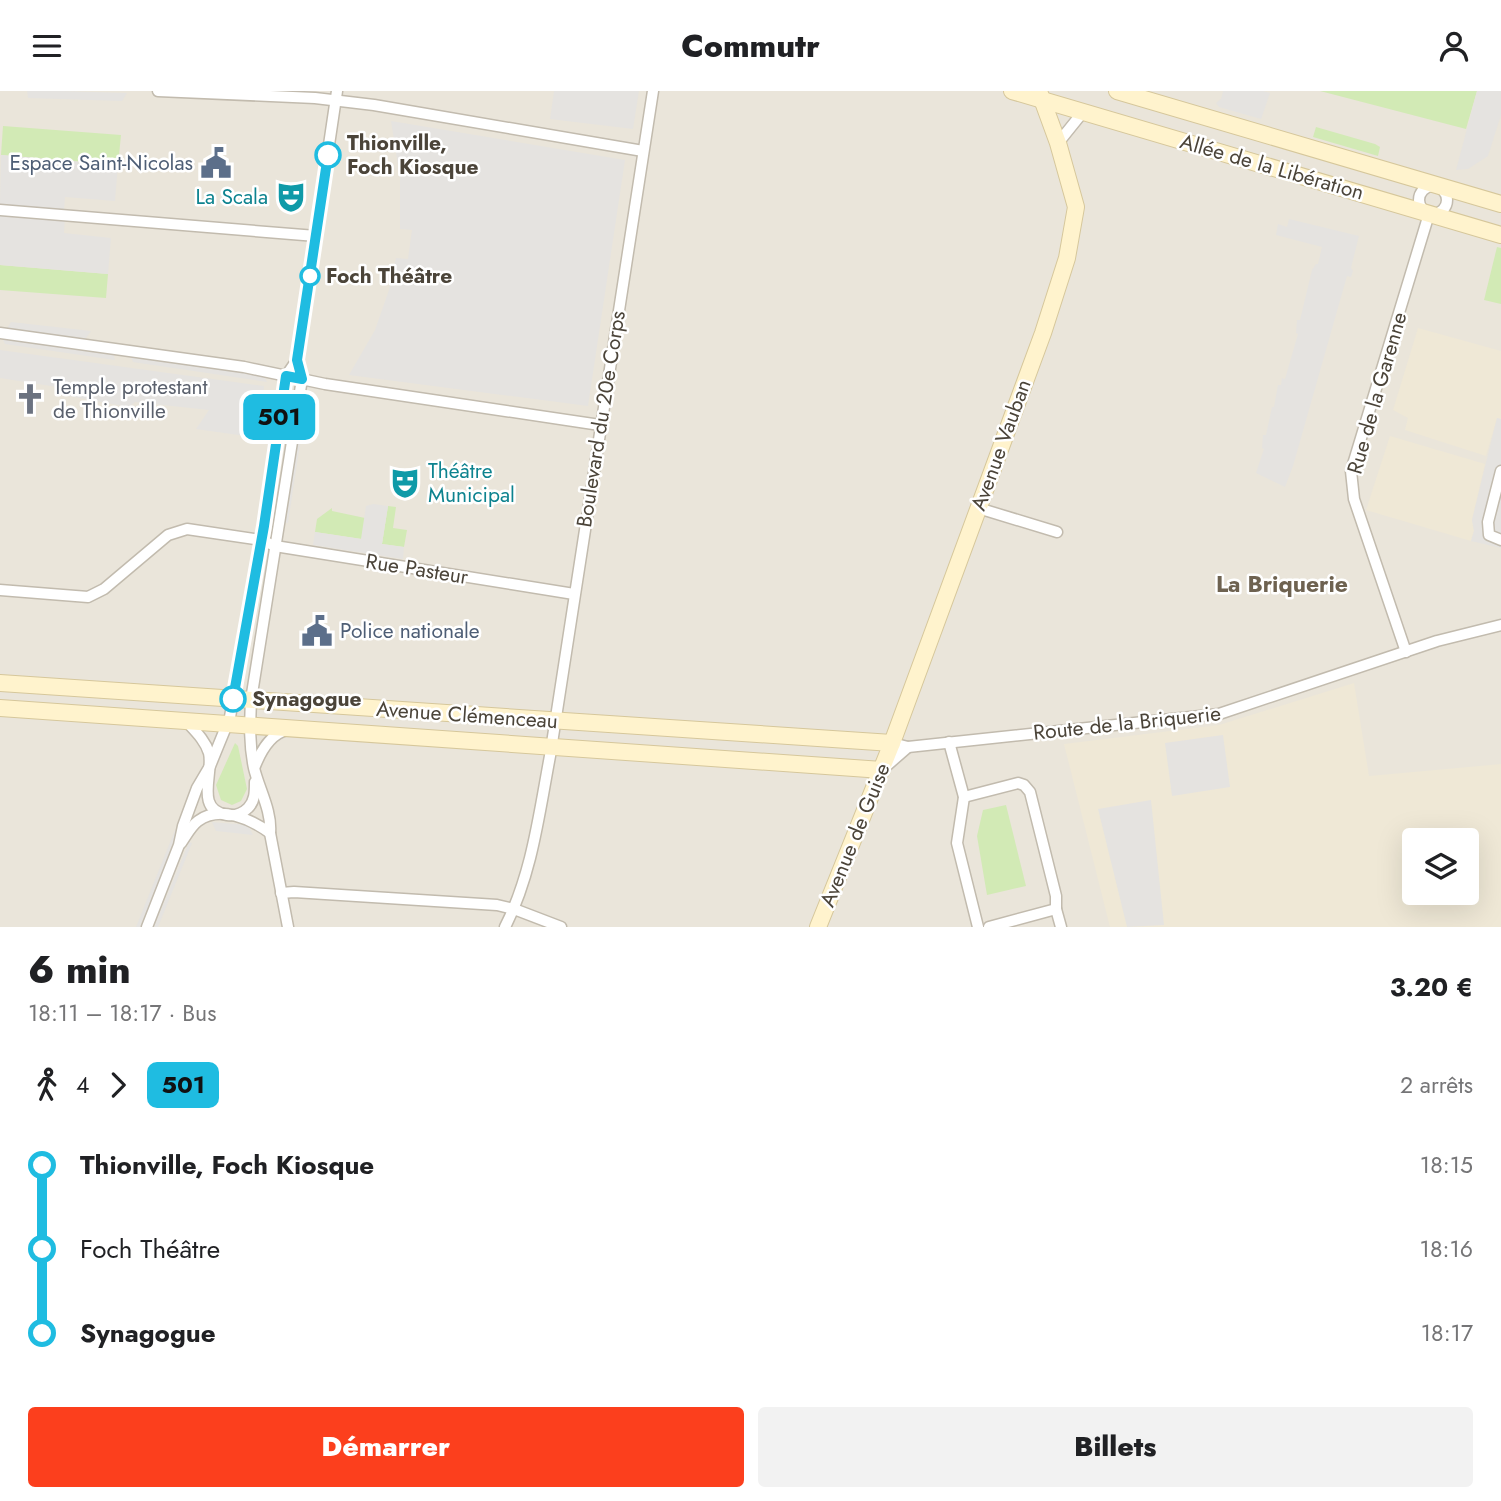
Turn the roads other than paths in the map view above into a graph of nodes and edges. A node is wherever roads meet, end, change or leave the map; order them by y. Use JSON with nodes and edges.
{"nodes":[{"id":1,"x":158,"y":91,"type":"edge"},
{"id":2,"x":653,"y":91,"type":"edge"},
{"id":3,"x":1012,"y":91,"type":"edge"},
{"id":4,"x":1117,"y":91,"type":"edge"},
{"id":5,"x":337,"y":96,"type":"edge"},
{"id":6,"x":1041,"y":96,"type":"edge"},
{"id":7,"x":1083,"y":112,"type":"junction"},
{"id":8,"x":1058,"y":143,"type":"junction"},
{"id":9,"x":643,"y":151,"type":"junction"},
{"id":10,"x":1437,"y":186,"type":"junction"},
{"id":11,"x":1501,"y":204,"type":"edge"},
{"id":12,"x":0,"y":210,"type":"edge"},
{"id":13,"x":1429,"y":213,"type":"junction"},
{"id":14,"x":1501,"y":235,"type":"edge"},
{"id":15,"x":316,"y":236,"type":"junction"},
{"id":16,"x":0,"y":333,"type":"edge"},
{"id":17,"x":297,"y":360,"type":"junction"},
{"id":18,"x":286,"y":376,"type":"junction"},
{"id":19,"x":302,"y":379,"type":"junction"},
{"id":20,"x":600,"y":425,"type":"junction"},
{"id":21,"x":1501,"y":471,"type":"edge"},
{"id":22,"x":978,"y":508,"type":"junction"},
{"id":23,"x":1057,"y":532,"type":"dead end"},
{"id":24,"x":261,"y":540,"type":"junction"},
{"id":25,"x":1501,"y":540,"type":"edge"},
{"id":26,"x":275,"y":546,"type":"junction"},
{"id":27,"x":0,"y":590,"type":"edge"},
{"id":28,"x":574,"y":594,"type":"junction"},
{"id":29,"x":1501,"y":625,"type":"edge"},
{"id":30,"x":1406,"y":652,"type":"junction"},
{"id":31,"x":0,"y":683,"type":"edge"},
{"id":32,"x":233,"y":699,"type":"junction"},
{"id":33,"x":251,"y":700,"type":"junction"},
{"id":34,"x":0,"y":708,"type":"edge"},
{"id":35,"x":186,"y":721,"type":"junction"},
{"id":36,"x":555,"y":721,"type":"junction"},
{"id":37,"x":228,"y":724,"type":"junction"},
{"id":38,"x":250,"y":725,"type":"junction"},
{"id":39,"x":293,"y":728,"type":"junction"},
{"id":40,"x":949,"y":742,"type":"junction"},
{"id":41,"x":900,"y":745,"type":"junction"},
{"id":42,"x":551,"y":746,"type":"junction"},
{"id":43,"x":211,"y":766,"type":"junction"},
{"id":44,"x":254,"y":768,"type":"junction"},
{"id":45,"x":882,"y":770,"type":"junction"},
{"id":46,"x":964,"y":797,"type":"junction"},
{"id":47,"x":231,"y":815,"type":"junction"},
{"id":48,"x":270,"y":833,"type":"junction"},
{"id":49,"x":179,"y":845,"type":"junction"},
{"id":50,"x":281,"y":893,"type":"junction"},
{"id":51,"x":514,"y":909,"type":"junction"},
{"id":52,"x":1056,"y":909,"type":"junction"},
{"id":53,"x":147,"y":927,"type":"edge"},
{"id":54,"x":288,"y":927,"type":"edge"},
{"id":55,"x":505,"y":927,"type":"edge"},
{"id":56,"x":561,"y":927,"type":"edge"},
{"id":57,"x":818,"y":927,"type":"edge"},
{"id":58,"x":978,"y":927,"type":"edge"},
{"id":59,"x":989,"y":927,"type":"edge"},
{"id":60,"x":1061,"y":927,"type":"edge"}],
"edges":[{"from":1,"to":5,"type":"street"},
{"from":2,"to":9,"type":"street","name":"Boulevard du 20e Corps"},
{"from":3,"to":6,"type":"street","name":"Allée de la Libération"},
{"from":4,"to":10,"type":"street","name":"Allée de la Libération"},
{"from":5,"to":9,"type":"street"},
{"from":5,"to":15,"type":"street"},
{"from":6,"to":7,"type":"street","name":"Allée de la Libération"},
{"from":6,"to":8,"type":"street","name":"Avenue Vauban"},
{"from":7,"to":8,"type":"street"},
{"from":7,"to":13,"type":"street","name":"Allée de la Libération"},
{"from":8,"to":22,"type":"street","name":"Avenue Vauban"},
{"from":9,"to":20,"type":"street","name":"Boulevard du 20e Corps"},
{"from":10,"to":11,"type":"street","name":"Allée de la Libération"},
{"from":10,"to":13,"type":"street"},
{"from":10,"to":13,"type":"street"},
{"from":12,"to":15,"type":"street"},
{"from":13,"to":14,"type":"street","name":"Allée de la Libération"},
{"from":13,"to":30,"type":"street","name":"Rue de la Garenne"},
{"from":15,"to":17,"type":"street"},
{"from":16,"to":18,"type":"street"},
{"from":17,"to":18,"type":"street"},
{"from":17,"to":19,"type":"street"},
{"from":18,"to":19,"type":"street"},
{"from":18,"to":24,"type":"street"},
{"from":19,"to":20,"type":"street"},
{"from":19,"to":26,"type":"street"},
{"from":20,"to":28,"type":"street","name":"Boulevard du 20e Corps"},
{"from":21,"to":25,"type":"street"},
{"from":22,"to":23,"type":"street"},
{"from":22,"to":41,"type":"street","name":"Avenue Vauban"},
{"from":24,"to":26,"type":"street","name":"Rue Pasteur"},
{"from":24,"to":27,"type":"street","name":"Rue Pasteur"},
{"from":24,"to":32,"type":"street"},
{"from":26,"to":28,"type":"street","name":"Rue Pasteur"},
{"from":26,"to":33,"type":"street"},
{"from":28,"to":36,"type":"street","name":"Boulevard du 20e Corps"},
{"from":29,"to":30,"type":"street","name":"Route de la Briquerie"},
{"from":30,"to":40,"type":"street","name":"Route de la Briquerie"},
{"from":31,"to":32,"type":"street","name":"Avenue Clémenceau"},
{"from":32,"to":33,"type":"street","name":"Avenue Clémenceau"},
{"from":32,"to":37,"type":"street"},
{"from":33,"to":36,"type":"street","name":"Avenue Clémenceau"},
{"from":33,"to":38,"type":"street"},
{"from":34,"to":35,"type":"street","name":"Avenue Clémenceau"},
{"from":35,"to":37,"type":"street","name":"Avenue Clémenceau"},
{"from":35,"to":43,"type":"street"},
{"from":36,"to":41,"type":"street","name":"Avenue Clémenceau"},
{"from":36,"to":42,"type":"street","name":"Boulevard du 20e Corps"},
{"from":37,"to":38,"type":"street","name":"Avenue Clémenceau"},
{"from":37,"to":43,"type":"street"},
{"from":38,"to":39,"type":"street","name":"Avenue Clémenceau"},
{"from":38,"to":44,"type":"street"},
{"from":39,"to":42,"type":"street","name":"Avenue Clémenceau"},
{"from":39,"to":44,"type":"street"},
{"from":40,"to":41,"type":"street","name":"Route de la Briquerie"},
{"from":40,"to":46,"type":"street"},
{"from":41,"to":45,"type":"street","name":"Avenue de Guise"},
{"from":42,"to":45,"type":"street","name":"Avenue Clémenceau"},
{"from":42,"to":51,"type":"street","name":"Boulevard du 20e Corps"},
{"from":43,"to":47,"type":"street"},
{"from":43,"to":49,"type":"street"},
{"from":44,"to":47,"type":"street"},
{"from":44,"to":48,"type":"street"},
{"from":45,"to":57,"type":"street","name":"Avenue de Guise"},
{"from":46,"to":52,"type":"street"},
{"from":46,"to":58,"type":"street"},
{"from":47,"to":48,"type":"street"},
{"from":47,"to":49,"type":"street"},
{"from":48,"to":50,"type":"street"},
{"from":49,"to":53,"type":"street"},
{"from":50,"to":51,"type":"street"},
{"from":50,"to":54,"type":"street"},
{"from":51,"to":55,"type":"street","name":"Boulevard du 20e Corps"},
{"from":51,"to":56,"type":"street"},
{"from":52,"to":59,"type":"street"},
{"from":52,"to":60,"type":"street"}]}
